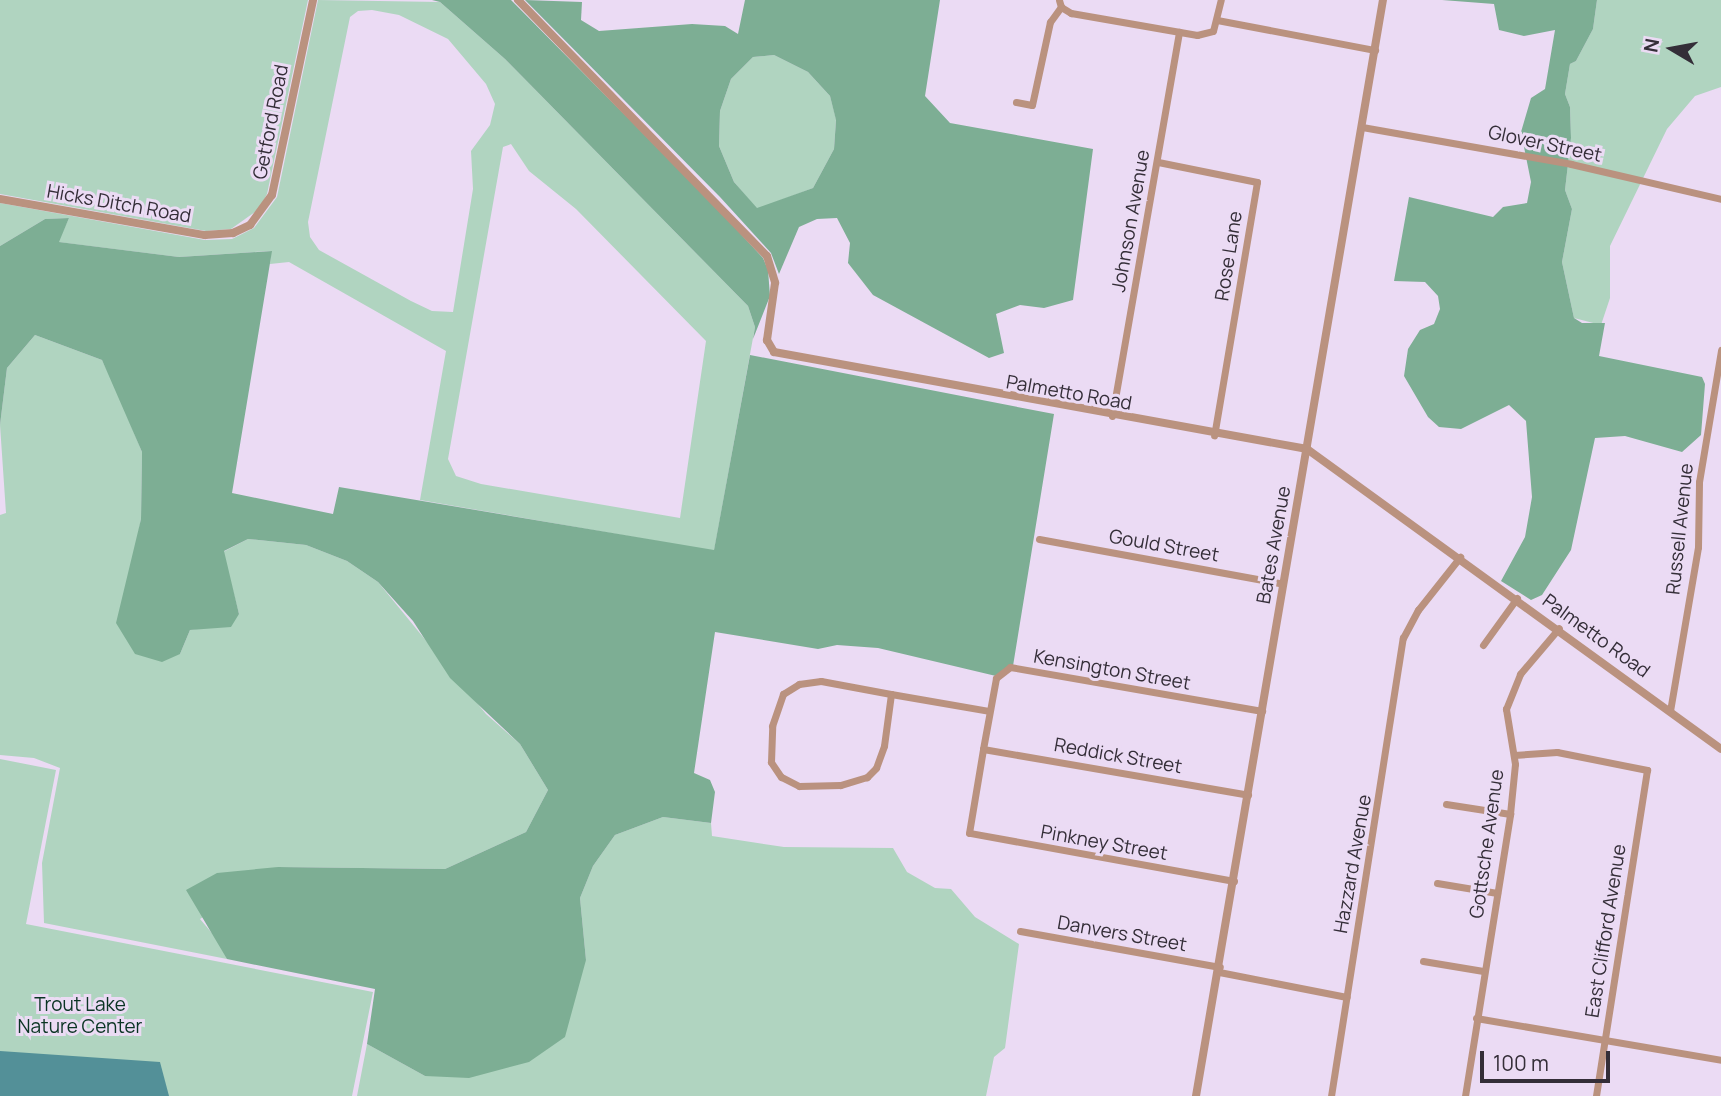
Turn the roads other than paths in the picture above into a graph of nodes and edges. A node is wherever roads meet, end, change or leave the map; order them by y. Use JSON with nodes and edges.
{"nodes":[{"id":1,"x":313,"y":0,"type":"edge"},
{"id":2,"x":518,"y":0,"type":"edge"},
{"id":3,"x":1221,"y":0,"type":"edge"},
{"id":4,"x":1383,"y":0,"type":"edge"},
{"id":5,"x":1060,"y":4,"type":"edge"},
{"id":6,"x":1217,"y":20,"type":"junction"},
{"id":7,"x":1179,"y":32,"type":"junction"},
{"id":8,"x":1375,"y":50,"type":"junction"},
{"id":9,"x":1016,"y":102,"type":"dead end"},
{"id":10,"x":1362,"y":127,"type":"junction"},
{"id":11,"x":1157,"y":162,"type":"junction"},
{"id":12,"x":0,"y":199,"type":"edge"},
{"id":13,"x":1721,"y":199,"type":"edge"},
{"id":14,"x":233,"y":233,"type":"joint"},
{"id":15,"x":1721,"y":350,"type":"edge"},
{"id":16,"x":1112,"y":416,"type":"junction"},
{"id":17,"x":1214,"y":435,"type":"junction"},
{"id":18,"x":1307,"y":449,"type":"junction"},
{"id":19,"x":1039,"y":539,"type":"dead end"},
{"id":20,"x":1460,"y":557,"type":"junction"},
{"id":21,"x":1283,"y":584,"type":"junction"},
{"id":22,"x":1517,"y":598,"type":"junction"},
{"id":23,"x":1559,"y":628,"type":"junction"},
{"id":24,"x":1483,"y":645,"type":"dead end"},
{"id":25,"x":891,"y":694,"type":"junction"},
{"id":26,"x":989,"y":711,"type":"junction"},
{"id":27,"x":1262,"y":711,"type":"junction"},
{"id":28,"x":1670,"y":711,"type":"junction"},
{"id":29,"x":1721,"y":749,"type":"edge"},
{"id":30,"x":983,"y":750,"type":"junction"},
{"id":31,"x":1514,"y":755,"type":"junction"},
{"id":32,"x":1248,"y":795,"type":"junction"},
{"id":33,"x":1446,"y":804,"type":"dead end"},
{"id":34,"x":1510,"y":814,"type":"junction"},
{"id":35,"x":969,"y":833,"type":"joint"},
{"id":36,"x":1234,"y":881,"type":"junction"},
{"id":37,"x":1437,"y":883,"type":"dead end"},
{"id":38,"x":1497,"y":893,"type":"junction"},
{"id":39,"x":1020,"y":931,"type":"dead end"},
{"id":40,"x":1423,"y":961,"type":"dead end"},
{"id":41,"x":1219,"y":970,"type":"junction"},
{"id":42,"x":1483,"y":971,"type":"junction"},
{"id":43,"x":1347,"y":997,"type":"junction"},
{"id":44,"x":1476,"y":1018,"type":"junction"},
{"id":45,"x":1605,"y":1040,"type":"junction"},
{"id":46,"x":1721,"y":1060,"type":"edge"},
{"id":47,"x":1198,"y":1096,"type":"edge"},
{"id":48,"x":1331,"y":1096,"type":"edge"},
{"id":49,"x":1465,"y":1096,"type":"edge"},
{"id":50,"x":1596,"y":1096,"type":"edge"}],
"edges":[{"from":1,"to":14,"type":"street","name":"Getford Road"},
{"from":2,"to":16,"type":"street","name":"Palmetto Road"},
{"from":3,"to":6,"type":"street"},
{"from":4,"to":8,"type":"street","name":"Bates Avenue"},
{"from":5,"to":7,"type":"street"},
{"from":5,"to":9,"type":"street"},
{"from":6,"to":7,"type":"street"},
{"from":6,"to":8,"type":"street"},
{"from":7,"to":11,"type":"street","name":"Johnson Avenue"},
{"from":8,"to":10,"type":"street","name":"Bates Avenue"},
{"from":10,"to":13,"type":"street","name":"Glover Street"},
{"from":10,"to":18,"type":"street","name":"Bates Avenue"},
{"from":11,"to":16,"type":"street","name":"Johnson Avenue"},
{"from":11,"to":17,"type":"street","name":"Rose Lane"},
{"from":12,"to":14,"type":"street","name":"Hicks Ditch Road"},
{"from":15,"to":28,"type":"street","name":"Russell Avenue"},
{"from":16,"to":17,"type":"street","name":"Palmetto Road"},
{"from":17,"to":18,"type":"street","name":"Palmetto Road"},
{"from":18,"to":20,"type":"street","name":"Palmetto Road"},
{"from":18,"to":21,"type":"street","name":"Bates Avenue"},
{"from":19,"to":21,"type":"street","name":"Gould Street"},
{"from":20,"to":22,"type":"street","name":"Palmetto Road"},
{"from":20,"to":43,"type":"street","name":"Hazzard Avenue"},
{"from":21,"to":27,"type":"street","name":"Bates Avenue"},
{"from":22,"to":23,"type":"street","name":"Palmetto Road"},
{"from":22,"to":24,"type":"street"},
{"from":23,"to":28,"type":"street","name":"Palmetto Road"},
{"from":23,"to":31,"type":"street","name":"Gottsche Avenue"},
{"from":25,"to":25,"type":"street"},
{"from":25,"to":26,"type":"street"},
{"from":26,"to":27,"type":"street","name":"Kensington Street"},
{"from":26,"to":30,"type":"street","name":"Kensington Street"},
{"from":27,"to":32,"type":"street","name":"Bates Avenue"},
{"from":28,"to":29,"type":"street","name":"Palmetto Road"},
{"from":30,"to":32,"type":"street","name":"Reddick Street"},
{"from":30,"to":35,"type":"street","name":"Kensington Street"},
{"from":31,"to":34,"type":"street","name":"Gottsche Avenue"},
{"from":31,"to":45,"type":"street","name":"East Clifford Avenue"},
{"from":32,"to":36,"type":"street","name":"Bates Avenue"},
{"from":33,"to":34,"type":"street"},
{"from":34,"to":38,"type":"street","name":"Gottsche Avenue"},
{"from":35,"to":36,"type":"street","name":"Pinkney Street"},
{"from":36,"to":41,"type":"street","name":"Bates Avenue"},
{"from":37,"to":38,"type":"street"},
{"from":38,"to":42,"type":"street","name":"Gottsche Avenue"},
{"from":39,"to":41,"type":"street","name":"Danvers Street"},
{"from":40,"to":42,"type":"street"},
{"from":41,"to":43,"type":"street","name":"Danvers Street"},
{"from":41,"to":47,"type":"street","name":"Bates Avenue"},
{"from":42,"to":44,"type":"street","name":"Gottsche Avenue"},
{"from":43,"to":48,"type":"street","name":"Hazzard Avenue"},
{"from":44,"to":45,"type":"street"},
{"from":44,"to":49,"type":"street"},
{"from":45,"to":46,"type":"street"},
{"from":45,"to":50,"type":"street","name":"East Clifford Avenue"}]}
